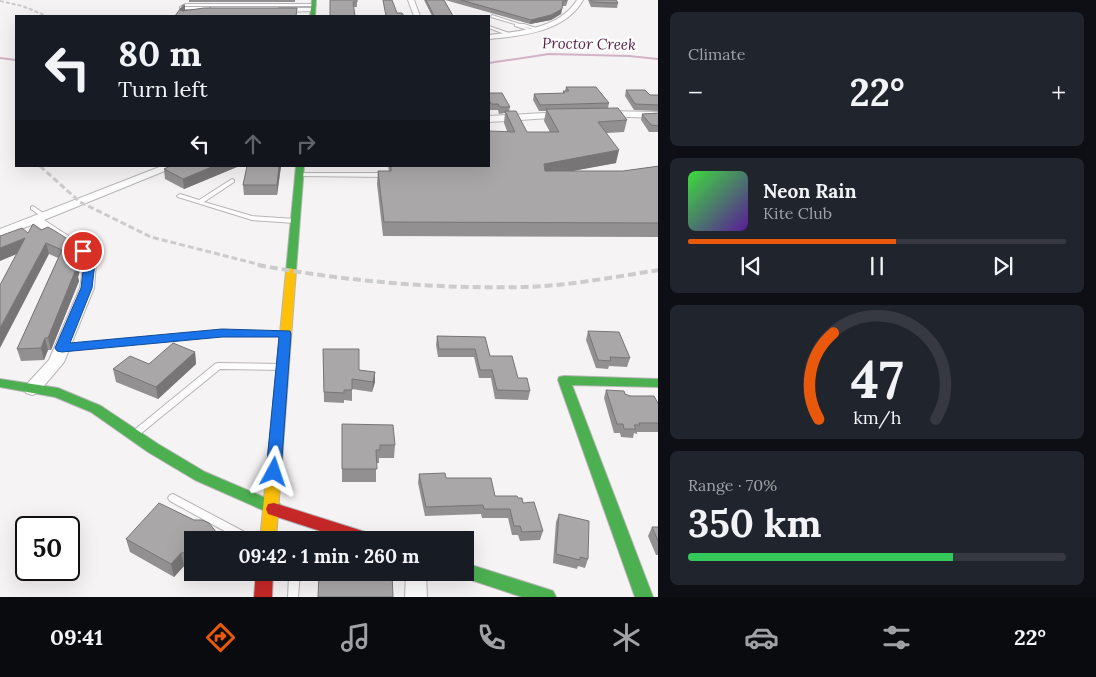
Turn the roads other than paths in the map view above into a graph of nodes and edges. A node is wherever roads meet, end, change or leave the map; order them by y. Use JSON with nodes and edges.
{"nodes":[{"id":1,"x":411,"y":0,"type":"edge"},
{"id":2,"x":580,"y":0,"type":"edge"},
{"id":3,"x":237,"y":7,"type":"junction"},
{"id":4,"x":313,"y":8,"type":"edge"},
{"id":5,"x":187,"y":15,"type":"edge"},
{"id":6,"x":417,"y":15,"type":"edge"},
{"id":7,"x":492,"y":16,"type":"edge"},
{"id":8,"x":490,"y":27,"type":"edge"},
{"id":9,"x":534,"y":29,"type":"junction"},
{"id":10,"x":508,"y":34,"type":"junction"},
{"id":11,"x":490,"y":37,"type":"edge"},
{"id":12,"x":577,"y":114,"type":"edge"},
{"id":13,"x":595,"y":114,"type":"edge"},
{"id":14,"x":658,"y":115,"type":"edge"},
{"id":15,"x":490,"y":119,"type":"edge"},
{"id":16,"x":169,"y":167,"type":"edge"},
{"id":17,"x":300,"y":170,"type":"edge"},
{"id":18,"x":388,"y":174,"type":"edge"},
{"id":19,"x":232,"y":181,"type":"dead end"},
{"id":20,"x":180,"y":196,"type":"dead end"},
{"id":21,"x":200,"y":202,"type":"junction"},
{"id":22,"x":37,"y":214,"type":"junction"},
{"id":23,"x":296,"y":220,"type":"junction"},
{"id":24,"x":0,"y":233,"type":"edge"},
{"id":25,"x":285,"y":334,"type":"junction"},
{"id":26,"x":62,"y":348,"type":"junction"},
{"id":27,"x":283,"y":367,"type":"junction"},
{"id":28,"x":0,"y":383,"type":"edge"},
{"id":29,"x":658,"y":383,"type":"edge"},
{"id":30,"x":32,"y":389,"type":"junction"},
{"id":31,"x":134,"y":435,"type":"junction"},
{"id":32,"x":173,"y":498,"type":"dead end"},
{"id":33,"x":271,"y":508,"type":"junction"},
{"id":34,"x":234,"y":531,"type":"edge"},
{"id":35,"x":269,"y":531,"type":"edge"},
{"id":36,"x":328,"y":531,"type":"edge"},
{"id":37,"x":474,"y":574,"type":"edge"},
{"id":38,"x":264,"y":581,"type":"edge"},
{"id":39,"x":294,"y":581,"type":"edge"},
{"id":40,"x":416,"y":581,"type":"edge"},
{"id":41,"x":263,"y":597,"type":"edge"},
{"id":42,"x":293,"y":597,"type":"edge"},
{"id":43,"x":416,"y":597,"type":"edge"},
{"id":44,"x":548,"y":597,"type":"edge"},
{"id":45,"x":644,"y":597,"type":"edge"}],
"edges":[{"from":1,"to":6,"type":"street"},
{"from":2,"to":9,"type":"street"},
{"from":3,"to":3,"type":"lane"},
{"from":3,"to":4,"type":"lane"},
{"from":4,"to":5,"type":"street"},
{"from":7,"to":9,"type":"lane"},
{"from":8,"to":10,"type":"lane"},
{"from":9,"to":10,"type":"street"},
{"from":10,"to":11,"type":"street"},
{"from":12,"to":15,"type":"street"},
{"from":13,"to":14,"type":"street"},
{"from":16,"to":22,"type":"street"},
{"from":17,"to":18,"type":"lane"},
{"from":17,"to":23,"type":"street"},
{"from":19,"to":21,"type":"lane"},
{"from":20,"to":21,"type":"lane"},
{"from":21,"to":23,"type":"lane"},
{"from":22,"to":24,"type":"street"},
{"from":22,"to":26,"type":"street"},
{"from":23,"to":25,"type":"street"},
{"from":25,"to":26,"type":"lane"},
{"from":25,"to":27,"type":"street"},
{"from":26,"to":30,"type":"street"},
{"from":27,"to":31,"type":"lane"},
{"from":27,"to":33,"type":"street"},
{"from":28,"to":30,"type":"street"},
{"from":29,"to":45,"type":"street"},
{"from":30,"to":31,"type":"street"},
{"from":31,"to":33,"type":"street"},
{"from":32,"to":34,"type":"lane"},
{"from":33,"to":35,"type":"street"},
{"from":33,"to":36,"type":"street"},
{"from":37,"to":44,"type":"street"},
{"from":38,"to":41,"type":"street"},
{"from":39,"to":42,"type":"lane"},
{"from":40,"to":43,"type":"street"}]}
